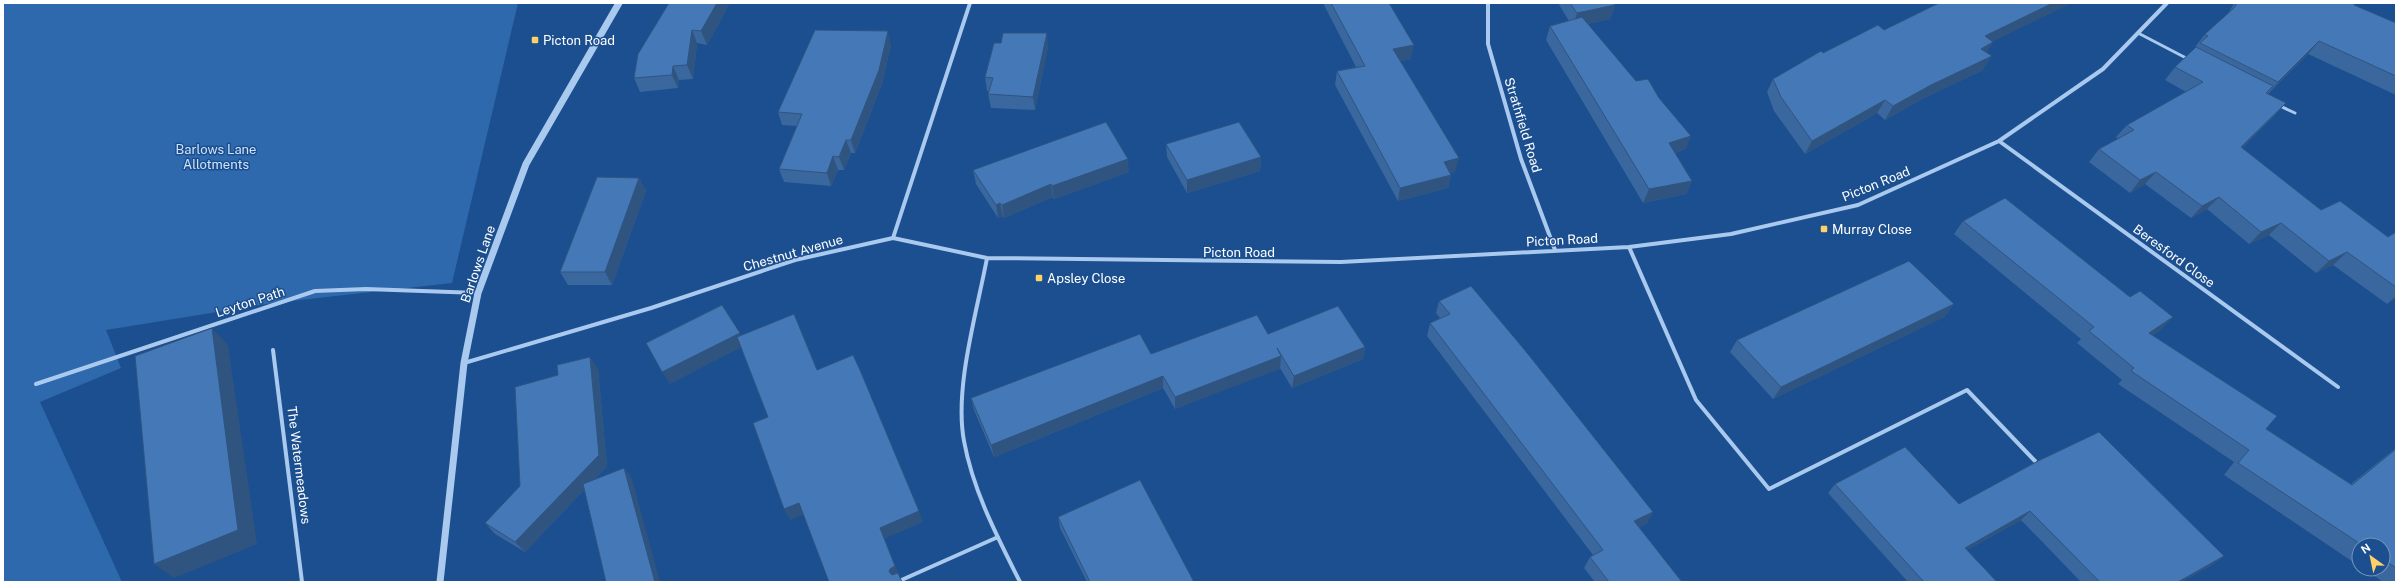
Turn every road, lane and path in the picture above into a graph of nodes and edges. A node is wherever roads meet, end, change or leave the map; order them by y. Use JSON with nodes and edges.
{"nodes":[{"id":1,"x":619,"y":3,"type":"edge"},
{"id":2,"x":970,"y":3,"type":"edge"},
{"id":3,"x":1488,"y":3,"type":"edge"},
{"id":4,"x":2167,"y":3,"type":"edge"},
{"id":5,"x":2138,"y":33,"type":"junction"},
{"id":6,"x":2192,"y":61,"type":"edge"},
{"id":7,"x":2274,"y":103,"type":"edge"},
{"id":8,"x":2295,"y":113,"type":"dead end"},
{"id":9,"x":1999,"y":141,"type":"junction"},
{"id":10,"x":893,"y":238,"type":"junction"},
{"id":11,"x":1629,"y":247,"type":"junction"},
{"id":12,"x":1555,"y":250,"type":"junction"},
{"id":13,"x":987,"y":258,"type":"junction"},
{"id":14,"x":478,"y":293,"type":"junction"},
{"id":15,"x":273,"y":350,"type":"dead end"},
{"id":16,"x":464,"y":363,"type":"junction"},
{"id":17,"x":36,"y":384,"type":"dead end"},
{"id":18,"x":2338,"y":386,"type":"dead end"},
{"id":19,"x":2035,"y":461,"type":"edge"},
{"id":20,"x":998,"y":537,"type":"junction"},
{"id":21,"x":302,"y":582,"type":"edge"},
{"id":22,"x":438,"y":582,"type":"edge"},
{"id":23,"x":897,"y":582,"type":"edge"},
{"id":24,"x":1020,"y":582,"type":"edge"}],
"edges":[{"from":1,"to":14,"type":"street","name":"Barlows Lane"},
{"from":2,"to":10,"type":"street"},
{"from":3,"to":12,"type":"street","name":"Strathfield Road"},
{"from":4,"to":5,"type":"street","name":"Picton Road"},
{"from":5,"to":6,"type":"lane"},
{"from":5,"to":9,"type":"street","name":"Picton Road"},
{"from":7,"to":8,"type":"lane"},
{"from":9,"to":11,"type":"street","name":"Picton Road"},
{"from":9,"to":18,"type":"street","name":"Beresford Close"},
{"from":10,"to":13,"type":"street","name":"Picton Road"},
{"from":10,"to":16,"type":"street","name":"Chestnut Avenue"},
{"from":11,"to":12,"type":"street","name":"Picton Road"},
{"from":11,"to":19,"type":"street"},
{"from":12,"to":13,"type":"street","name":"Picton Road"},
{"from":13,"to":20,"type":"street"},
{"from":14,"to":16,"type":"street","name":"Barlows Lane"},
{"from":14,"to":17,"type":"street","name":"Leyton Path"},
{"from":15,"to":21,"type":"street","name":"The Watermeadows"},
{"from":16,"to":22,"type":"street","name":"Barlows Lane"},
{"from":20,"to":23,"type":"street"},
{"from":20,"to":24,"type":"street"}]}
